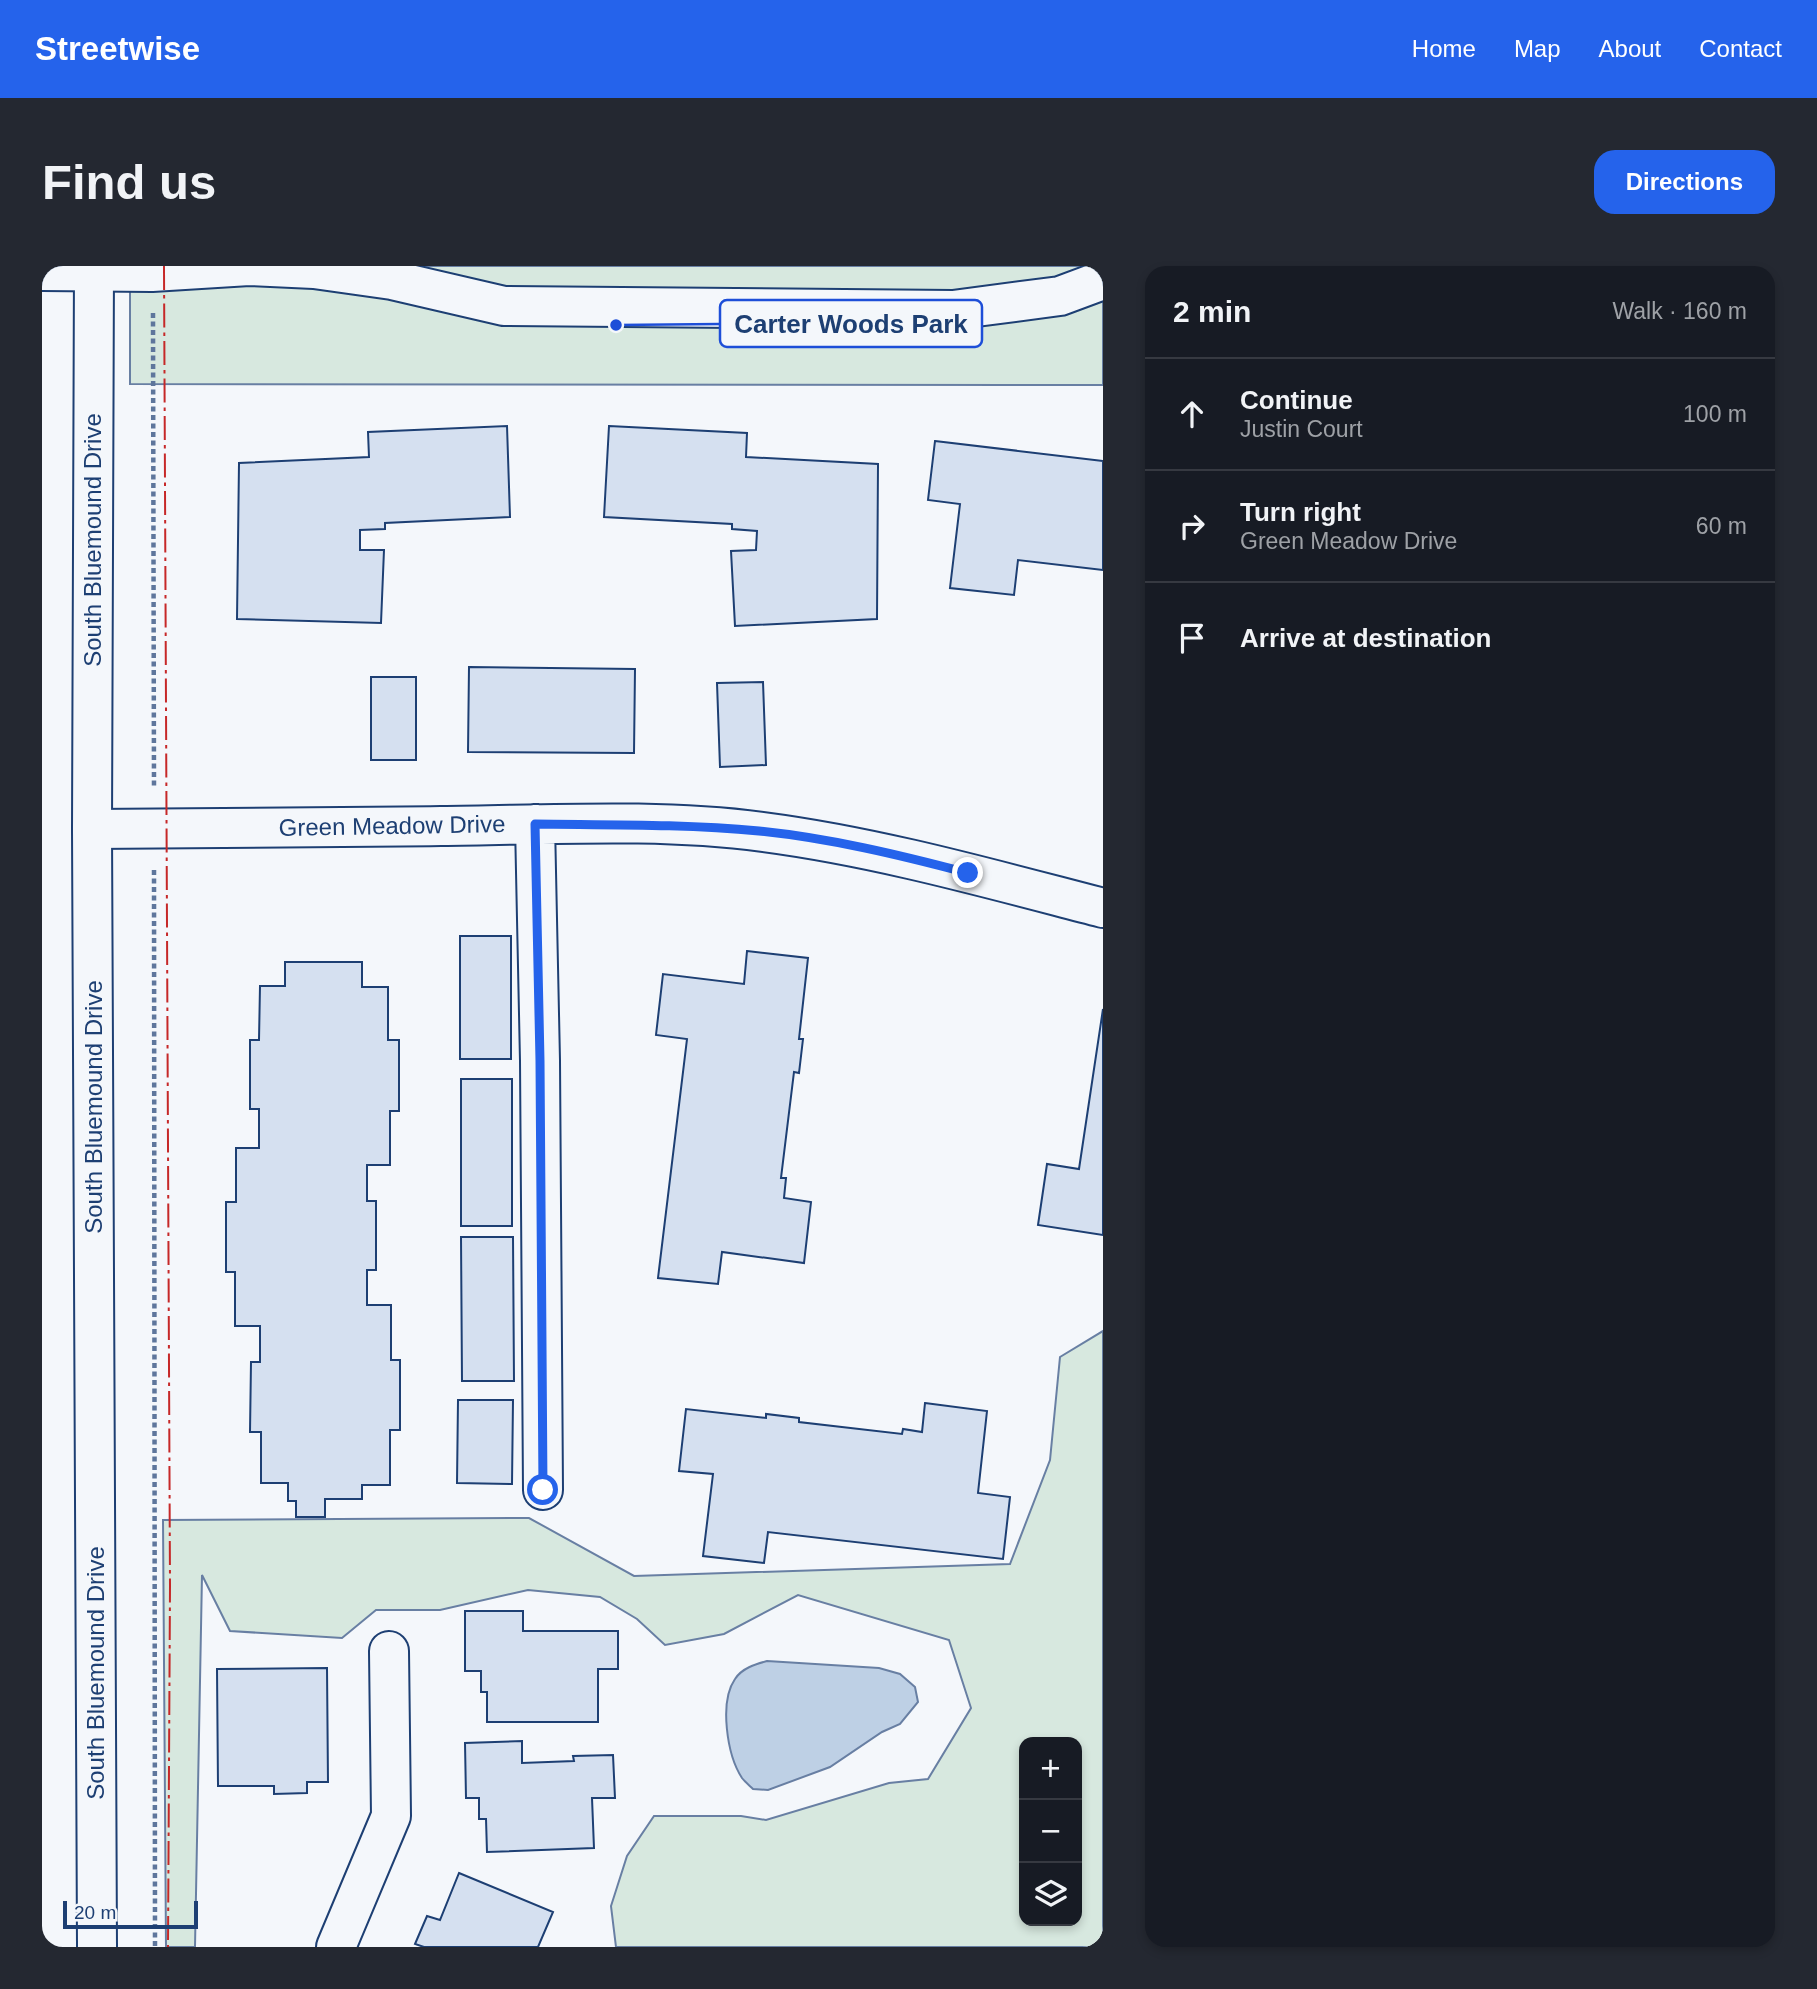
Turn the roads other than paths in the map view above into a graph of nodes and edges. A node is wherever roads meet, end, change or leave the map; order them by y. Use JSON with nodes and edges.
{"nodes":[{"id":1,"x":94,"y":269,"type":"edge"},
{"id":2,"x":42,"y":271,"type":"edge"},
{"id":3,"x":1103,"y":280,"type":"edge"},
{"id":4,"x":535,"y":824,"type":"junction"},
{"id":5,"x":92,"y":829,"type":"junction"},
{"id":6,"x":1103,"y":908,"type":"edge"},
{"id":7,"x":543,"y":1490,"type":"dead end"},
{"id":8,"x":389,"y":1651,"type":"dead end"},
{"id":9,"x":97,"y":1947,"type":"edge"},
{"id":10,"x":336,"y":1947,"type":"edge"}],
"edges":[{"from":1,"to":2,"type":"street"},
{"from":1,"to":3,"type":"street"},
{"from":1,"to":5,"type":"street","name":"South Bluemound Drive"},
{"from":4,"to":5,"type":"street","name":"Green Meadow Drive"},
{"from":4,"to":6,"type":"street","name":"Green Meadow Drive"},
{"from":4,"to":7,"type":"street"},
{"from":5,"to":9,"type":"street","name":"South Bluemound Drive"},
{"from":8,"to":10,"type":"street"}]}
